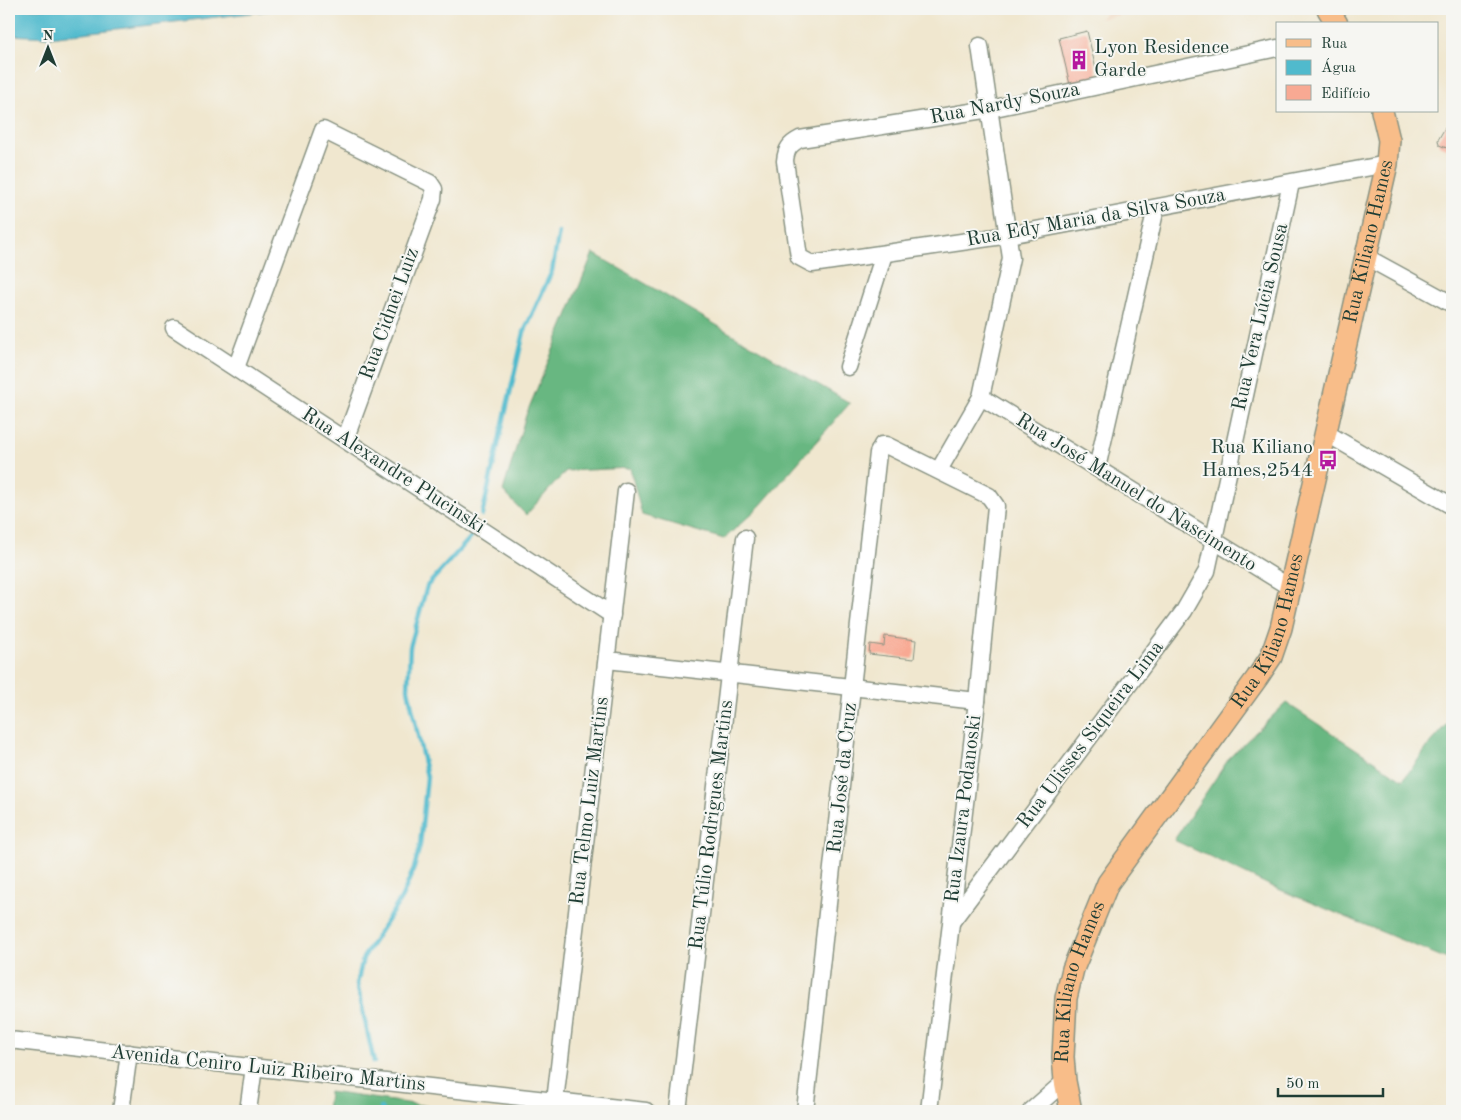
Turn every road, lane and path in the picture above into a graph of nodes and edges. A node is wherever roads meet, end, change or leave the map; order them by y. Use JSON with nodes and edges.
{"nodes":[{"id":1,"x":1328,"y":9,"type":"edge"},
{"id":2,"x":1336,"y":22,"type":"edge"},
{"id":3,"x":980,"y":46,"type":"dead end"},
{"id":4,"x":1276,"y":48,"type":"edge"},
{"id":5,"x":990,"y":110,"type":"junction"},
{"id":6,"x":1382,"y":112,"type":"edge"},
{"id":7,"x":1387,"y":164,"type":"junction"},
{"id":8,"x":1291,"y":183,"type":"junction"},
{"id":9,"x":1156,"y":208,"type":"junction"},
{"id":10,"x":1009,"y":235,"type":"junction"},
{"id":11,"x":884,"y":254,"type":"junction"},
{"id":12,"x":1366,"y":256,"type":"junction"},
{"id":13,"x":805,"y":262,"type":"joint"},
{"id":14,"x":1452,"y":304,"type":"edge"},
{"id":15,"x":174,"y":328,"type":"dead end"},
{"id":16,"x":848,"y":367,"type":"dead end"},
{"id":17,"x":236,"y":368,"type":"junction"},
{"id":18,"x":981,"y":397,"type":"junction"},
{"id":19,"x":1326,"y":433,"type":"junction"},
{"id":20,"x":345,"y":440,"type":"junction"},
{"id":21,"x":1097,"y":468,"type":"junction"},
{"id":22,"x":939,"y":470,"type":"junction"},
{"id":23,"x":626,"y":492,"type":"dead end"},
{"id":24,"x":1452,"y":506,"type":"edge"},
{"id":25,"x":746,"y":538,"type":"dead end"},
{"id":26,"x":1212,"y":539,"type":"junction"},
{"id":27,"x":1291,"y":588,"type":"junction"},
{"id":28,"x":612,"y":615,"type":"junction"},
{"id":29,"x":607,"y":660,"type":"junction"},
{"id":30,"x":729,"y":673,"type":"junction"},
{"id":31,"x":853,"y":687,"type":"junction"},
{"id":32,"x":977,"y":701,"type":"junction"},
{"id":33,"x":951,"y":922,"type":"junction"},
{"id":34,"x":9,"y":1040,"type":"edge"},
{"id":35,"x":128,"y":1053,"type":"junction"},
{"id":36,"x":254,"y":1067,"type":"junction"},
{"id":37,"x":1065,"y":1081,"type":"junction"},
{"id":38,"x":555,"y":1106,"type":"edge"},
{"id":39,"x":121,"y":1111,"type":"edge"},
{"id":40,"x":248,"y":1111,"type":"edge"},
{"id":41,"x":646,"y":1111,"type":"edge"},
{"id":42,"x":678,"y":1111,"type":"edge"},
{"id":43,"x":806,"y":1111,"type":"edge"},
{"id":44,"x":929,"y":1111,"type":"edge"},
{"id":45,"x":1032,"y":1111,"type":"edge"},
{"id":46,"x":1071,"y":1111,"type":"edge"}],
"edges":[{"from":1,"to":2,"type":"main road"},
{"from":3,"to":5,"type":"street"},
{"from":4,"to":5,"type":"street","name":"Rua Nardy Souza"},
{"from":5,"to":10,"type":"street"},
{"from":5,"to":13,"type":"street","name":"Rua Nardy Souza"},
{"from":6,"to":7,"type":"main road","name":"Rua Kiliano Hames"},
{"from":7,"to":8,"type":"street","name":"Rua Edy Maria da Silva Souza"},
{"from":7,"to":12,"type":"main road","name":"Rua Kiliano Hames"},
{"from":8,"to":9,"type":"street","name":"Rua Edy Maria da Silva Souza"},
{"from":8,"to":26,"type":"street","name":"Rua Vera Lúcia Sousa"},
{"from":9,"to":10,"type":"street","name":"Rua Edy Maria da Silva Souza"},
{"from":9,"to":21,"type":"street"},
{"from":10,"to":11,"type":"street","name":"Rua Edy Maria da Silva Souza"},
{"from":10,"to":18,"type":"street"},
{"from":11,"to":13,"type":"street","name":"Rua Edy Maria da Silva Souza"},
{"from":11,"to":16,"type":"street"},
{"from":12,"to":14,"type":"street"},
{"from":12,"to":19,"type":"main road","name":"Rua Kiliano Hames"},
{"from":15,"to":17,"type":"street","name":"Rua Alexandre Plucinski"},
{"from":17,"to":20,"type":"street","name":"Rua Alexandre Plucinski"},
{"from":17,"to":20,"type":"street","name":"Rua Cidnei Luiz"},
{"from":18,"to":21,"type":"street","name":"Rua José Manuel do Nascimento"},
{"from":18,"to":22,"type":"street"},
{"from":19,"to":24,"type":"street"},
{"from":19,"to":27,"type":"main road","name":"Rua Kiliano Hames"},
{"from":20,"to":28,"type":"street","name":"Rua Alexandre Plucinski"},
{"from":21,"to":26,"type":"street","name":"Rua José Manuel do Nascimento"},
{"from":22,"to":31,"type":"street","name":"Rua José da Cruz"},
{"from":22,"to":32,"type":"street","name":"Rua Izaura Podanoski"},
{"from":23,"to":28,"type":"street","name":"Rua Telmo Luiz Martins"},
{"from":25,"to":30,"type":"street","name":"Rua Túlio Rodrigues Martins"},
{"from":26,"to":27,"type":"street","name":"Rua José Manuel do Nascimento"},
{"from":26,"to":33,"type":"street","name":"Rua Ulisses Siqueira Lima"},
{"from":27,"to":37,"type":"main road","name":"Rua Kiliano Hames"},
{"from":28,"to":29,"type":"street","name":"Rua Telmo Luiz Martins"},
{"from":29,"to":30,"type":"street"},
{"from":29,"to":38,"type":"street","name":"Rua Telmo Luiz Martins"},
{"from":30,"to":31,"type":"street"},
{"from":30,"to":42,"type":"street","name":"Rua Túlio Rodrigues Martins"},
{"from":31,"to":32,"type":"street"},
{"from":31,"to":43,"type":"street","name":"Rua José da Cruz"},
{"from":32,"to":33,"type":"street","name":"Rua Izaura Podanoski"},
{"from":33,"to":44,"type":"street","name":"Rua Izaura Podanoski"},
{"from":34,"to":35,"type":"street","name":"Avenida Ceniro Luiz Ribeiro Martins"},
{"from":35,"to":36,"type":"street","name":"Avenida Ceniro Luiz Ribeiro Martins"},
{"from":35,"to":39,"type":"street"},
{"from":36,"to":38,"type":"street","name":"Avenida Ceniro Luiz Ribeiro Martins"},
{"from":36,"to":40,"type":"street"},
{"from":37,"to":45,"type":"street"},
{"from":37,"to":46,"type":"main road","name":"Rua Kiliano Hames"},
{"from":38,"to":41,"type":"street","name":"Avenida Ceniro Luiz Ribeiro Martins"}]}
